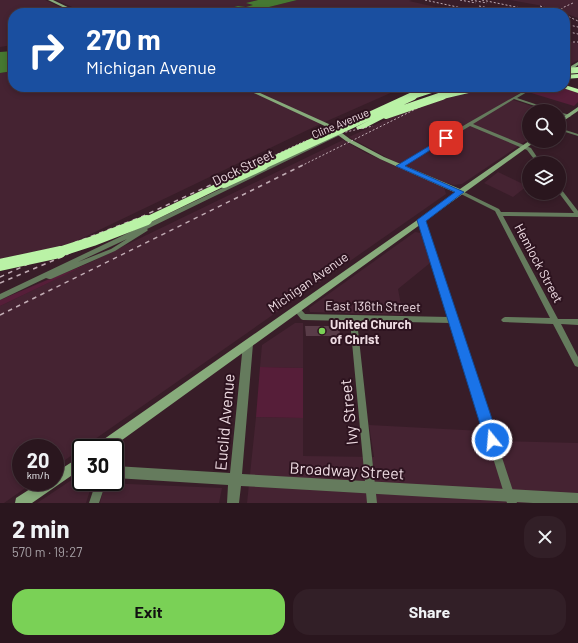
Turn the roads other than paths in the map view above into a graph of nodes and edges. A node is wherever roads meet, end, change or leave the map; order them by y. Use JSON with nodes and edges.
{"nodes":[{"id":1,"x":50,"y":0,"type":"edge"},
{"id":2,"x":67,"y":8,"type":"edge"},
{"id":3,"x":578,"y":63,"type":"edge"},
{"id":4,"x":570,"y":70,"type":"edge"},
{"id":5,"x":254,"y":92,"type":"edge"},
{"id":6,"x":426,"y":92,"type":"edge"},
{"id":7,"x":446,"y":92,"type":"edge"},
{"id":8,"x":458,"y":92,"type":"edge"},
{"id":9,"x":524,"y":92,"type":"edge"},
{"id":10,"x":514,"y":98,"type":"junction"},
{"id":11,"x":532,"y":104,"type":"edge"},
{"id":12,"x":578,"y":109,"type":"edge"},
{"id":13,"x":386,"y":115,"type":"junction"},
{"id":14,"x":566,"y":115,"type":"edge"},
{"id":15,"x":569,"y":116,"type":"junction"},
{"id":16,"x":566,"y":118,"type":"edge"},
{"id":17,"x":578,"y":118,"type":"edge"},
{"id":18,"x":469,"y":124,"type":"junction"},
{"id":19,"x":566,"y":131,"type":"edge"},
{"id":20,"x":340,"y":134,"type":"junction"},
{"id":21,"x":578,"y":135,"type":"edge"},
{"id":22,"x":522,"y":146,"type":"edge"},
{"id":23,"x":524,"y":148,"type":"edge"},
{"id":24,"x":527,"y":148,"type":"edge"},
{"id":25,"x":534,"y":156,"type":"edge"},
{"id":26,"x":400,"y":166,"type":"junction"},
{"id":27,"x":224,"y":183,"type":"junction"},
{"id":28,"x":460,"y":192,"type":"junction"},
{"id":29,"x":566,"y":199,"type":"edge"},
{"id":30,"x":499,"y":214,"type":"junction"},
{"id":31,"x":578,"y":215,"type":"edge"},
{"id":32,"x":421,"y":220,"type":"junction"},
{"id":33,"x":152,"y":221,"type":"junction"},
{"id":34,"x":0,"y":265,"type":"edge"},
{"id":35,"x":0,"y":297,"type":"edge"},
{"id":36,"x":296,"y":309,"type":"junction"},
{"id":37,"x":353,"y":318,"type":"junction"},
{"id":38,"x":454,"y":320,"type":"junction"},
{"id":39,"x":505,"y":320,"type":"dead end"},
{"id":40,"x":556,"y":321,"type":"junction"},
{"id":41,"x":578,"y":322,"type":"edge"},
{"id":42,"x":248,"y":344,"type":"junction"},
{"id":43,"x":578,"y":364,"type":"edge"},
{"id":44,"x":114,"y":439,"type":"edge"},
{"id":45,"x":124,"y":473,"type":"edge"},
{"id":46,"x":236,"y":480,"type":"junction"},
{"id":47,"x":371,"y":488,"type":"junction"},
{"id":48,"x":39,"y":491,"type":"edge"},
{"id":49,"x":98,"y":491,"type":"edge"},
{"id":50,"x":510,"y":499,"type":"edge"},
{"id":51,"x":578,"y":499,"type":"edge"},
{"id":52,"x":21,"y":503,"type":"edge"},
{"id":53,"x":94,"y":503,"type":"edge"},
{"id":54,"x":233,"y":503,"type":"edge"},
{"id":55,"x":372,"y":503,"type":"edge"}],
"edges":[{"from":1,"to":2,"type":"main road"},
{"from":3,"to":4,"type":"main road"},
{"from":5,"to":20,"type":"main road"},
{"from":6,"to":27,"type":"highway","name":"Cline Avenue","bridge":true},
{"from":7,"to":13,"type":"highway","name":"Cline Avenue","bridge":true},
{"from":8,"to":13,"type":"highway","bridge":true},
{"from":9,"to":10,"type":"street"},
{"from":10,"to":11,"type":"street"},
{"from":10,"to":18,"type":"street"},
{"from":12,"to":15,"type":"main road"},
{"from":13,"to":27,"type":"highway","name":"Cline Avenue","bridge":true},
{"from":14,"to":15,"type":"street"},
{"from":15,"to":16,"type":"main road"},
{"from":15,"to":17,"type":"main road"},
{"from":18,"to":22,"type":"street"},
{"from":18,"to":26,"type":"street"},
{"from":19,"to":21,"type":"street"},
{"from":20,"to":26,"type":"main road"},
{"from":20,"to":33,"type":"street","name":"Dock Street"},
{"from":23,"to":28,"type":"main road","name":"Michigan Avenue"},
{"from":24,"to":25,"type":"street"},
{"from":26,"to":28,"type":"main road"},
{"from":27,"to":33,"type":"highway","name":"Cline Avenue"},
{"from":28,"to":30,"type":"street","name":"Hemlock Street"},
{"from":28,"to":32,"type":"main road","name":"Michigan Avenue"},
{"from":29,"to":31,"type":"street"},
{"from":30,"to":31,"type":"street"},
{"from":30,"to":40,"type":"street","name":"Hemlock Street"},
{"from":32,"to":36,"type":"main road","name":"Michigan Avenue"},
{"from":32,"to":38,"type":"street"},
{"from":33,"to":34,"type":"highway","name":"Cline Avenue","bridge":true},
{"from":33,"to":35,"type":"street","name":"Dock Street"},
{"from":36,"to":37,"type":"street","name":"East 136th Street"},
{"from":36,"to":42,"type":"main road","name":"Michigan Avenue"},
{"from":37,"to":38,"type":"street","name":"East 136th Street"},
{"from":37,"to":47,"type":"street","name":"Ivy Street"},
{"from":38,"to":50,"type":"street"},
{"from":39,"to":40,"type":"street"},
{"from":40,"to":41,"type":"street"},
{"from":40,"to":43,"type":"street","name":"Hemlock Street"},
{"from":42,"to":44,"type":"main road","name":"Michigan Avenue"},
{"from":42,"to":46,"type":"street","name":"Euclid Avenue"},
{"from":45,"to":46,"type":"street","name":"Broadway Street"},
{"from":46,"to":47,"type":"street","name":"Broadway Street"},
{"from":46,"to":54,"type":"street","name":"Euclid Avenue"},
{"from":47,"to":50,"type":"street","name":"Broadway Street"},
{"from":47,"to":55,"type":"street","name":"Ivy Street"},
{"from":48,"to":52,"type":"main road"},
{"from":49,"to":53,"type":"street"},
{"from":50,"to":51,"type":"street","name":"Broadway Street"}]}
